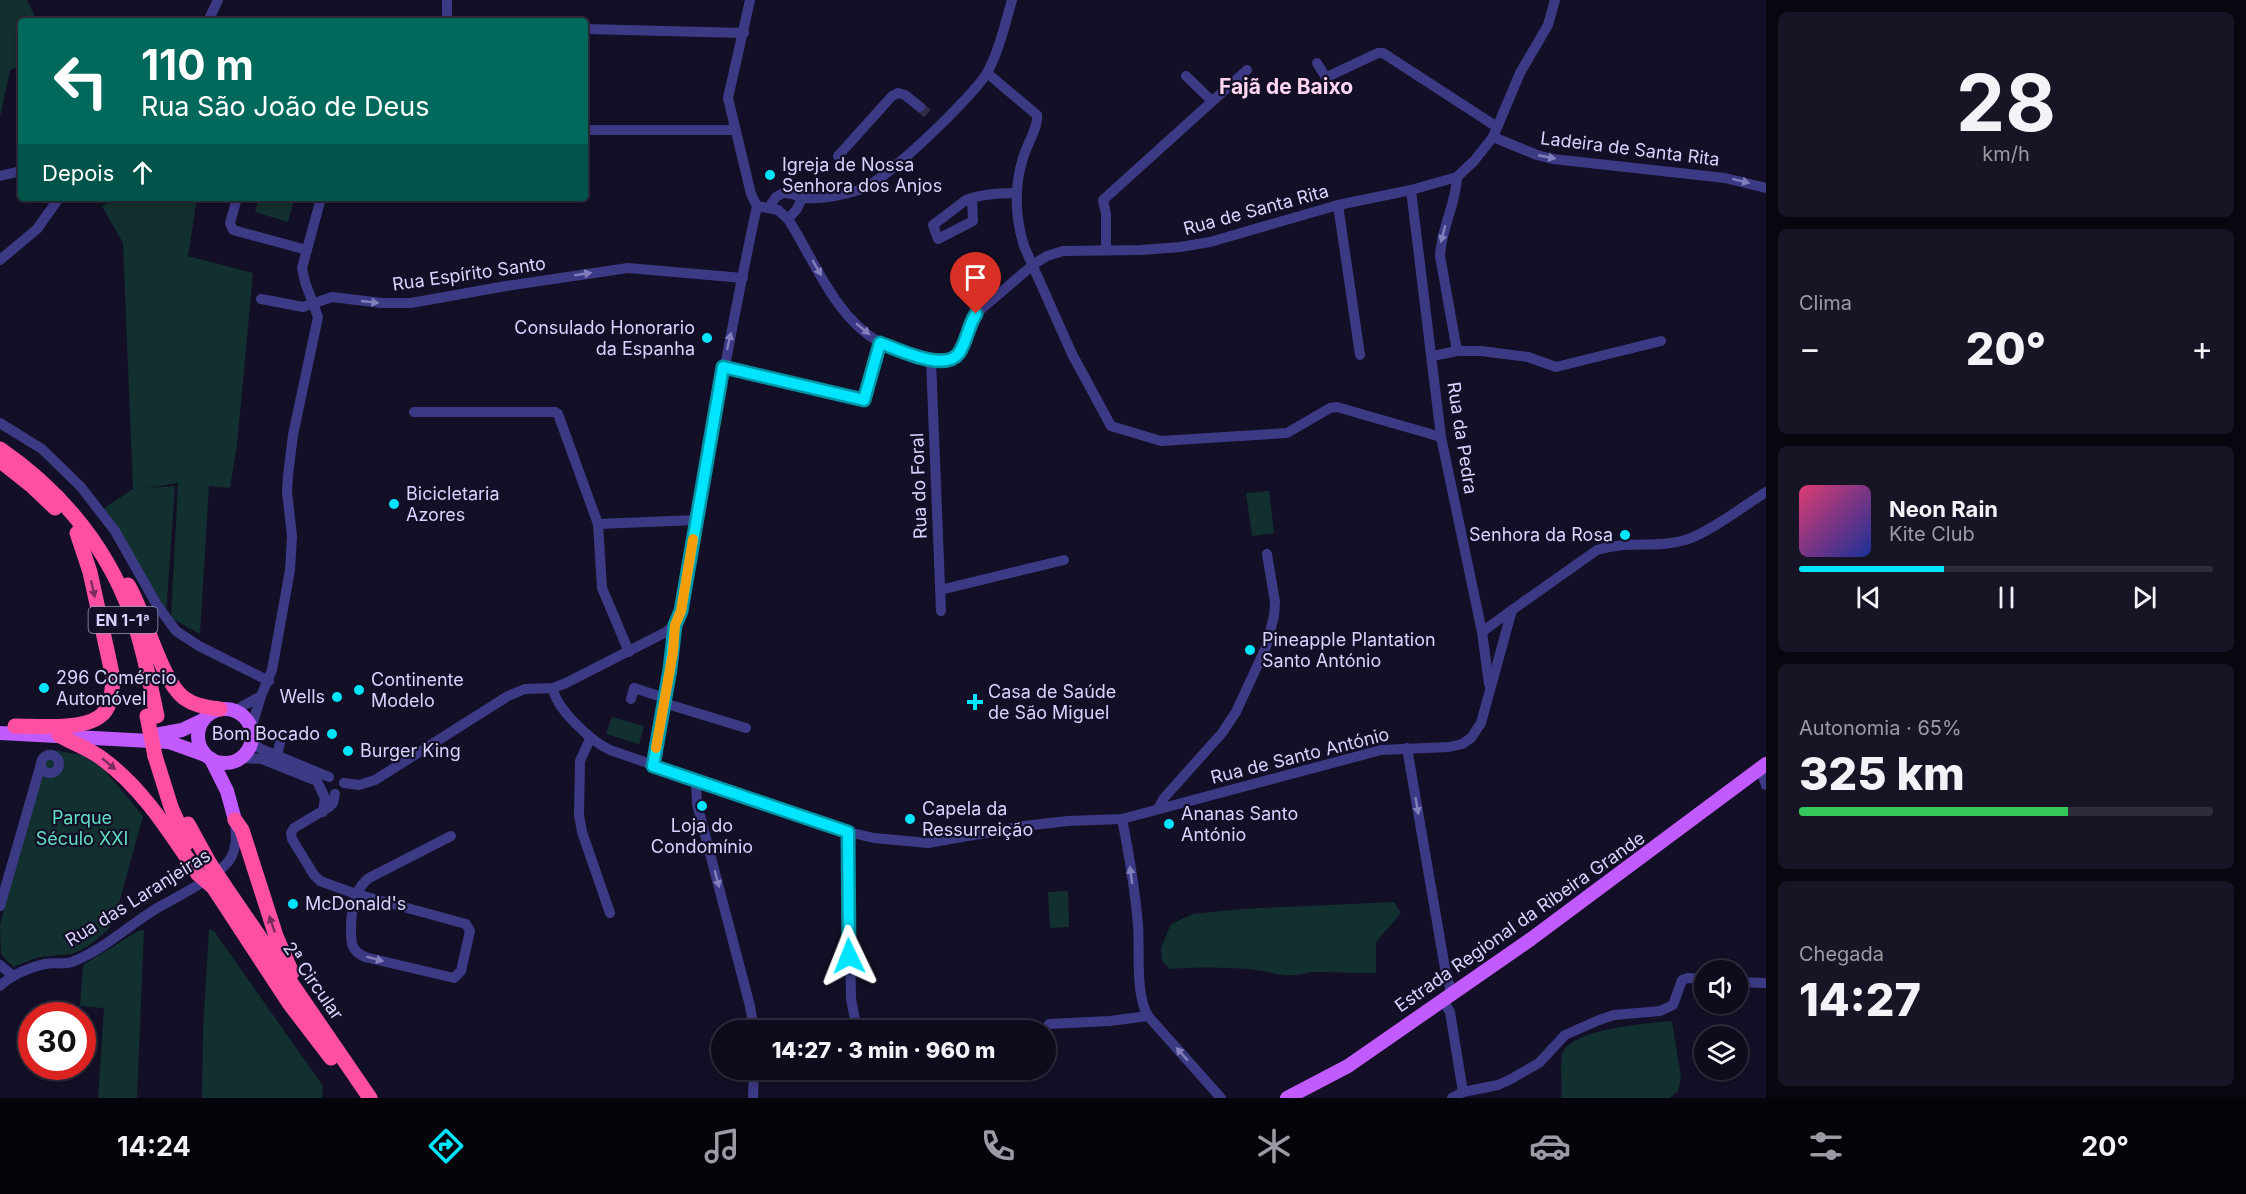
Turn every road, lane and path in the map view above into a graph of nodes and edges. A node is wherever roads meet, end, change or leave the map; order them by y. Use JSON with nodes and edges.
{"nodes":[{"id":1,"x":218,"y":0,"type":"edge"},
{"id":2,"x":447,"y":0,"type":"edge"},
{"id":3,"x":750,"y":0,"type":"edge"},
{"id":4,"x":1012,"y":0,"type":"edge"},
{"id":5,"x":1555,"y":0,"type":"edge"},
{"id":6,"x":209,"y":18,"type":"edge"},
{"id":7,"x":447,"y":18,"type":"edge"},
{"id":8,"x":588,"y":29,"type":"edge"},
{"id":9,"x":744,"y":33,"type":"junction"},
{"id":10,"x":1317,"y":63,"type":"dead end"},
{"id":11,"x":1246,"y":70,"type":"dead end"},
{"id":12,"x":987,"y":73,"type":"junction"},
{"id":13,"x":1186,"y":76,"type":"dead end"},
{"id":14,"x":1212,"y":101,"type":"junction"},
{"id":15,"x":920,"y":107,"type":"tunnel mouth"},
{"id":16,"x":588,"y":130,"type":"edge"},
{"id":17,"x":735,"y":130,"type":"junction"},
{"id":18,"x":1495,"y":132,"type":"junction"},
{"id":19,"x":838,"y":156,"type":"dead end"},
{"id":20,"x":18,"y":172,"type":"edge"},
{"id":21,"x":0,"y":177,"type":"edge"},
{"id":22,"x":1457,"y":177,"type":"junction"},
{"id":23,"x":1766,"y":188,"type":"edge"},
{"id":24,"x":1412,"y":190,"type":"junction"},
{"id":25,"x":1016,"y":193,"type":"junction"},
{"id":26,"x":802,"y":198,"type":"junction"},
{"id":27,"x":972,"y":198,"type":"dead end"},
{"id":28,"x":57,"y":201,"type":"edge"},
{"id":29,"x":236,"y":201,"type":"edge"},
{"id":30,"x":320,"y":201,"type":"edge"},
{"id":31,"x":1338,"y":205,"type":"junction"},
{"id":32,"x":757,"y":206,"type":"junction"},
{"id":33,"x":769,"y":207,"type":"junction"},
{"id":34,"x":788,"y":219,"type":"junction"},
{"id":35,"x":307,"y":250,"type":"junction"},
{"id":36,"x":1106,"y":250,"type":"junction"},
{"id":37,"x":0,"y":260,"type":"edge"},
{"id":38,"x":1034,"y":264,"type":"junction"},
{"id":39,"x":743,"y":278,"type":"junction"},
{"id":40,"x":261,"y":299,"type":"dead end"},
{"id":41,"x":313,"y":304,"type":"junction"},
{"id":42,"x":1661,"y":341,"type":"dead end"},
{"id":43,"x":880,"y":343,"type":"junction"},
{"id":44,"x":1456,"y":351,"type":"junction"},
{"id":45,"x":1360,"y":355,"type":"dead end"},
{"id":46,"x":1433,"y":356,"type":"junction"},
{"id":47,"x":931,"y":360,"type":"junction"},
{"id":48,"x":723,"y":367,"type":"junction"},
{"id":49,"x":414,"y":412,"type":"dead end"},
{"id":50,"x":0,"y":423,"type":"edge"},
{"id":51,"x":1441,"y":437,"type":"junction"},
{"id":52,"x":0,"y":449,"type":"edge"},
{"id":53,"x":0,"y":462,"type":"edge"},
{"id":54,"x":1766,"y":492,"type":"edge"},
{"id":55,"x":697,"y":520,"type":"junction"},
{"id":56,"x":598,"y":524,"type":"junction"},
{"id":57,"x":77,"y":533,"type":"junction"},
{"id":58,"x":102,"y":553,"type":"junction"},
{"id":59,"x":1267,"y":554,"type":"dead end"},
{"id":60,"x":1064,"y":560,"type":"dead end"},
{"id":61,"x":940,"y":590,"type":"junction"},
{"id":62,"x":1512,"y":610,"type":"junction"},
{"id":63,"x":941,"y":611,"type":"dead end"},
{"id":64,"x":675,"y":625,"type":"junction"},
{"id":65,"x":1482,"y":632,"type":"junction"},
{"id":66,"x":629,"y":652,"type":"junction"},
{"id":67,"x":269,"y":681,"type":"junction"},
{"id":68,"x":553,"y":688,"type":"junction"},
{"id":69,"x":1490,"y":690,"type":"junction"},
{"id":70,"x":261,"y":696,"type":"junction"},
{"id":71,"x":631,"y":699,"type":"dead end"},
{"id":72,"x":665,"y":701,"type":"junction"},
{"id":73,"x":227,"y":710,"type":"junction"},
{"id":74,"x":152,"y":716,"type":"junction"},
{"id":75,"x":203,"y":720,"type":"junction"},
{"id":76,"x":7,"y":726,"type":"edge"},
{"id":77,"x":746,"y":728,"type":"dead end"},
{"id":78,"x":0,"y":733,"type":"edge"},
{"id":79,"x":59,"y":735,"type":"junction"},
{"id":80,"x":251,"y":735,"type":"junction"},
{"id":81,"x":591,"y":739,"type":"junction"},
{"id":82,"x":280,"y":743,"type":"dead end"},
{"id":83,"x":1407,"y":748,"type":"junction"},
{"id":84,"x":277,"y":755,"type":"junction"},
{"id":85,"x":208,"y":757,"type":"junction"},
{"id":86,"x":237,"y":760,"type":"junction"},
{"id":87,"x":653,"y":766,"type":"junction"},
{"id":88,"x":1763,"y":767,"type":"edge"},
{"id":89,"x":44,"y":769,"type":"dead end"},
{"id":90,"x":324,"y":780,"type":"junction"},
{"id":91,"x":696,"y":781,"type":"junction"},
{"id":92,"x":344,"y":783,"type":"junction"},
{"id":93,"x":1766,"y":785,"type":"edge"},
{"id":94,"x":227,"y":791,"type":"junction"},
{"id":95,"x":335,"y":794,"type":"junction"},
{"id":96,"x":1158,"y":809,"type":"junction"},
{"id":97,"x":323,"y":812,"type":"junction"},
{"id":98,"x":1122,"y":819,"type":"junction"},
{"id":99,"x":235,"y":820,"type":"junction"},
{"id":100,"x":848,"y":832,"type":"junction"},
{"id":101,"x":451,"y":836,"type":"dead end"},
{"id":102,"x":204,"y":869,"type":"junction"},
{"id":103,"x":219,"y":887,"type":"junction"},
{"id":104,"x":356,"y":894,"type":"junction"},
{"id":105,"x":0,"y":906,"type":"edge"},
{"id":106,"x":610,"y":913,"type":"dead end"},
{"id":107,"x":0,"y":965,"type":"edge"},
{"id":108,"x":14,"y":976,"type":"junction"},
{"id":109,"x":1694,"y":979,"type":"edge"},
{"id":110,"x":1748,"y":982,"type":"edge"},
{"id":111,"x":1766,"y":983,"type":"edge"},
{"id":112,"x":0,"y":986,"type":"edge"},
{"id":113,"x":1448,"y":997,"type":"junction"},
{"id":114,"x":301,"y":999,"type":"junction"},
{"id":115,"x":1148,"y":1016,"type":"junction"},
{"id":116,"x":752,"y":1020,"type":"edge"},
{"id":117,"x":855,"y":1020,"type":"edge"},
{"id":118,"x":1056,"y":1024,"type":"edge"},
{"id":119,"x":754,"y":1080,"type":"edge"},
{"id":120,"x":1463,"y":1092,"type":"junction"},
{"id":121,"x":358,"y":1098,"type":"edge"},
{"id":122,"x":370,"y":1098,"type":"edge"},
{"id":123,"x":753,"y":1098,"type":"edge"},
{"id":124,"x":1221,"y":1098,"type":"edge"},
{"id":125,"x":1287,"y":1098,"type":"edge"},
{"id":126,"x":1452,"y":1098,"type":"edge"}],
"edges":[{"from":1,"to":6,"type":"street"},
{"from":2,"to":7,"type":"street"},
{"from":3,"to":9,"type":"street"},
{"from":4,"to":12,"type":"street"},
{"from":5,"to":18,"type":"street"},
{"from":8,"to":9,"type":"street"},
{"from":9,"to":17,"type":"street"},
{"from":10,"to":18,"type":"street","name":"Ladeira de Santa Rita"},
{"from":11,"to":14,"type":"street"},
{"from":12,"to":25,"type":"street"},
{"from":12,"to":26,"type":"street"},
{"from":13,"to":14,"type":"street"},
{"from":14,"to":36,"type":"street"},
{"from":15,"to":19,"type":"street"},
{"from":16,"to":17,"type":"street"},
{"from":17,"to":32,"type":"street"},
{"from":18,"to":22,"type":"street"},
{"from":18,"to":23,"type":"street","name":"Ladeira de Santa Rita","one_way":true},
{"from":20,"to":21,"type":"street"},
{"from":22,"to":24,"type":"street","name":"Rua de Santa Rita"},
{"from":22,"to":44,"type":"street","one_way":true},
{"from":24,"to":31,"type":"street","name":"Rua de Santa Rita"},
{"from":24,"to":46,"type":"street","name":"Rua da Pedra"},
{"from":25,"to":27,"type":"street"},
{"from":25,"to":38,"type":"street"},
{"from":26,"to":33,"type":"street"},
{"from":26,"to":34,"type":"street"},
{"from":28,"to":37,"type":"street"},
{"from":29,"to":35,"type":"street"},
{"from":30,"to":35,"type":"street"},
{"from":31,"to":36,"type":"street","name":"Rua de Santa Rita"},
{"from":31,"to":45,"type":"street"},
{"from":32,"to":33,"type":"street"},
{"from":32,"to":39,"type":"street"},
{"from":33,"to":34,"type":"street"},
{"from":34,"to":43,"type":"street","one_way":true},
{"from":35,"to":41,"type":"street"},
{"from":36,"to":38,"type":"street","name":"Rua de Santa Rita"},
{"from":38,"to":47,"type":"street","name":"Rua de Santa Rita"},
{"from":38,"to":51,"type":"street"},
{"from":41,"to":39,"type":"street","name":"Rua Espírito Santo","one_way":true},
{"from":48,"to":39,"type":"street","one_way":true},
{"from":40,"to":41,"type":"street","name":"Rua Espírito Santo"},
{"from":41,"to":67,"type":"street"},
{"from":42,"to":44,"type":"street"},
{"from":43,"to":47,"type":"street"},
{"from":43,"to":48,"type":"street"},
{"from":44,"to":46,"type":"street"},
{"from":46,"to":51,"type":"street","name":"Rua da Pedra"},
{"from":47,"to":61,"type":"street","name":"Rua do Foral"},
{"from":48,"to":55,"type":"street"},
{"from":49,"to":56,"type":"street"},
{"from":50,"to":67,"type":"street"},
{"from":51,"to":65,"type":"street","name":"Rua da Pedra"},
{"from":52,"to":58,"type":"highway","number":"EN 1-1ª"},
{"from":53,"to":57,"type":"highway","number":"EN 1-1ª"},
{"from":54,"to":62,"type":"street"},
{"from":55,"to":56,"type":"street"},
{"from":55,"to":64,"type":"street"},
{"from":56,"to":66,"type":"street"},
{"from":57,"to":74,"type":"highway","number":"EN 1-1ª"},
{"from":57,"to":76,"type":"highway","one_way":true},
{"from":58,"to":73,"type":"highway"},
{"from":58,"to":74,"type":"highway","number":"EN 1-1ª"},
{"from":59,"to":96,"type":"street"},
{"from":60,"to":61,"type":"street"},
{"from":61,"to":63,"type":"street","name":"Rua do Foral"},
{"from":62,"to":65,"type":"street"},
{"from":62,"to":69,"type":"street","name":"Rua de Santo António"},
{"from":64,"to":66,"type":"street"},
{"from":64,"to":72,"type":"street"},
{"from":65,"to":69,"type":"street","name":"Rua da Pedra"},
{"from":66,"to":68,"type":"street"},
{"from":67,"to":70,"type":"street"},
{"from":68,"to":81,"type":"street"},
{"from":68,"to":92,"type":"street"},
{"from":69,"to":83,"type":"street","name":"Rua de Santo António"},
{"from":70,"to":73,"type":"street"},
{"from":70,"to":80,"type":"street"},
{"from":71,"to":72,"type":"street"},
{"from":72,"to":77,"type":"street"},
{"from":72,"to":87,"type":"street"},
{"from":73,"to":75,"type":"main road"},
{"from":73,"to":80,"type":"main road"},
{"from":74,"to":102,"type":"highway","number":"EN 1-1ª","bridge":true},
{"from":75,"to":76,"type":"main road"},
{"from":75,"to":85,"type":"main road"},
{"from":78,"to":79,"type":"main road"},
{"from":79,"to":85,"type":"main road"},
{"from":79,"to":102,"type":"highway","one_way":true},
{"from":80,"to":84,"type":"street"},
{"from":80,"to":86,"type":"main road"},
{"from":81,"to":87,"type":"street","name":"Rua de Santo António"},
{"from":81,"to":106,"type":"street"},
{"from":82,"to":84,"type":"street"},
{"from":83,"to":96,"type":"street","name":"Rua de Santo António"},
{"from":83,"to":113,"type":"street","one_way":true},
{"from":84,"to":90,"type":"street"},
{"from":85,"to":86,"type":"main road"},
{"from":85,"to":94,"type":"main road","name":"Rua das Laranjeiras"},
{"from":86,"to":90,"type":"street"},
{"from":86,"to":94,"type":"main road","name":"Rua das Laranjeiras"},
{"from":87,"to":91,"type":"street","name":"Rua de Santo António"},
{"from":88,"to":93,"type":"street"},
{"from":88,"to":113,"type":"main road","name":"Estrada Regional da Ribeira Grande"},
{"from":89,"to":105,"type":"street"},
{"from":90,"to":92,"type":"street"},
{"from":90,"to":95,"type":"street"},
{"from":90,"to":97,"type":"street"},
{"from":91,"to":100,"type":"street","name":"Rua de Santo António"},
{"from":91,"to":116,"type":"street","one_way":true},
{"from":92,"to":95,"type":"street"},
{"from":94,"to":99,"type":"main road","name":"Rua das Laranjeiras"},
{"from":95,"to":97,"type":"street"},
{"from":96,"to":98,"type":"street","name":"Rua de Santo António"},
{"from":97,"to":104,"type":"street"},
{"from":98,"to":100,"type":"street","name":"Rua de Santo António"},
{"from":115,"to":98,"type":"street","one_way":true},
{"from":99,"to":108,"type":"street","name":"Rua das Laranjeiras"},
{"from":114,"to":99,"type":"highway","one_way":true},
{"from":100,"to":117,"type":"street"},
{"from":101,"to":104,"type":"street"},
{"from":102,"to":103,"type":"highway","number":"EN 1-1ª","bridge":true},
{"from":103,"to":114,"type":"highway","name":"2ª Circular","number":"EN 1-1ª"},
{"from":103,"to":121,"type":"highway","name":"2ª Circular","number":"EN 1-1ª"},
{"from":104,"to":104,"type":"street","one_way":true},
{"from":107,"to":108,"type":"street"},
{"from":108,"to":112,"type":"street","name":"Rua das Laranjeiras"},
{"from":109,"to":120,"type":"street"},
{"from":110,"to":111,"type":"street"},
{"from":113,"to":120,"type":"street"},
{"from":113,"to":125,"type":"main road","name":"Estrada Regional da Ribeira Grande"},
{"from":114,"to":122,"type":"highway","name":"2ª Circular","number":"EN 1-1ª"},
{"from":115,"to":118,"type":"street"},
{"from":124,"to":115,"type":"street","one_way":true},
{"from":119,"to":123,"type":"street"},
{"from":120,"to":126,"type":"street"}]}
